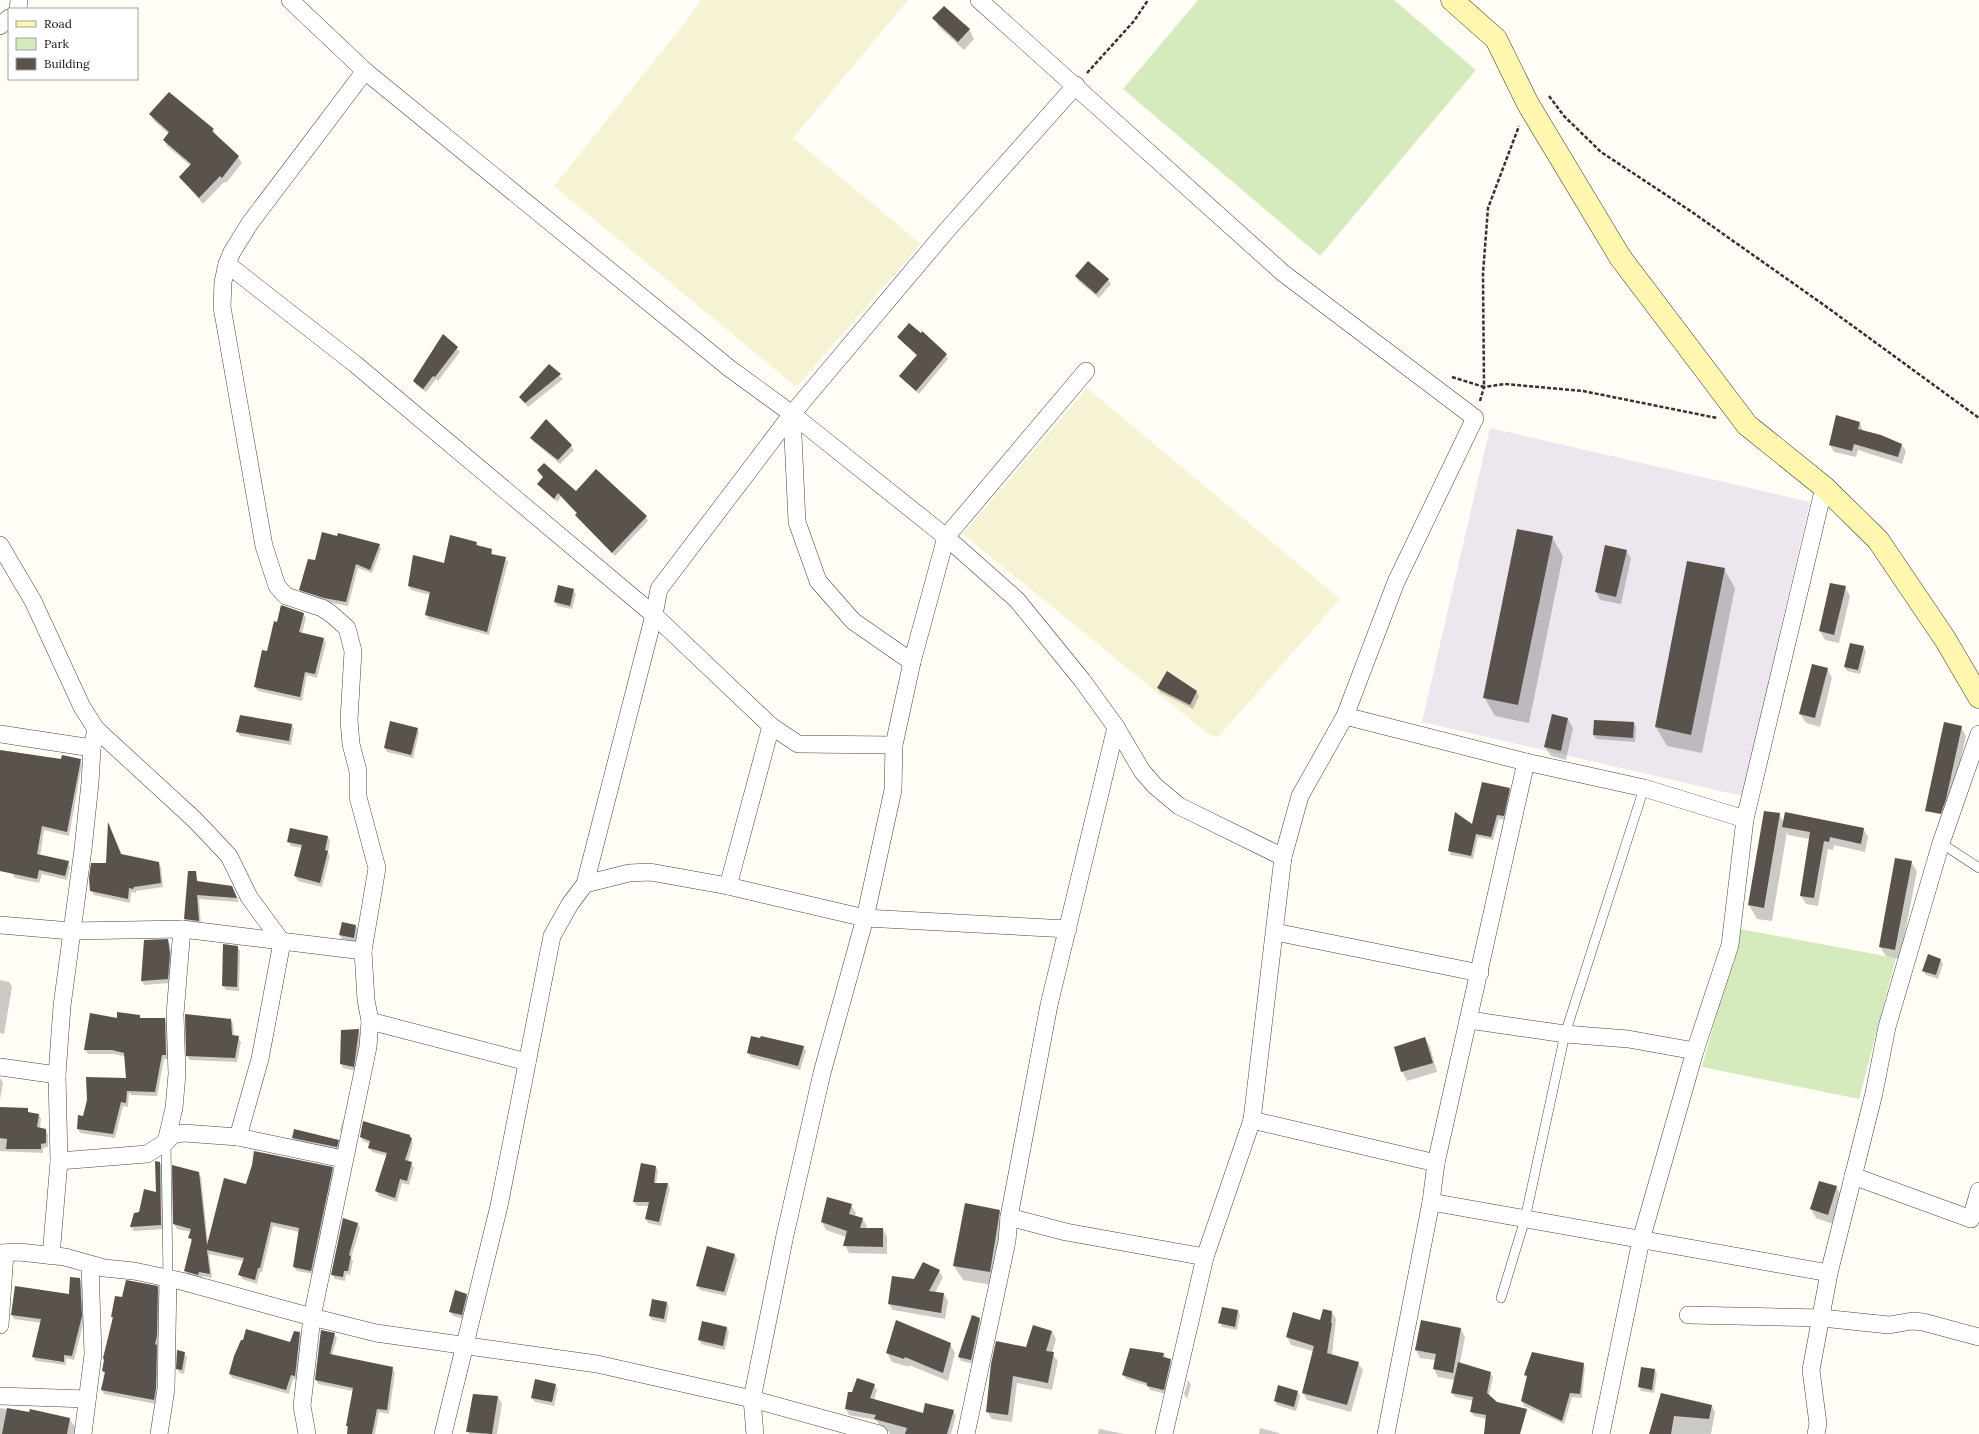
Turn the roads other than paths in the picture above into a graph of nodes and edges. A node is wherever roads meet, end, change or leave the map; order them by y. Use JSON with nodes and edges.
{"nodes":[{"id":1,"x":290,"y":0,"type":"edge"},
{"id":2,"x":978,"y":0,"type":"edge"},
{"id":3,"x":1452,"y":0,"type":"edge"},
{"id":4,"x":8,"y":19,"type":"edge"},
{"id":5,"x":0,"y":26,"type":"edge"},
{"id":6,"x":365,"y":72,"type":"junction"},
{"id":7,"x":1076,"y":85,"type":"junction"},
{"id":8,"x":226,"y":264,"type":"junction"},
{"id":9,"x":1086,"y":371,"type":"dead end"},
{"id":10,"x":792,"y":414,"type":"junction"},
{"id":11,"x":1824,"y":487,"type":"junction"},
{"id":12,"x":946,"y":537,"type":"junction"},
{"id":13,"x":0,"y":545,"type":"edge"},
{"id":14,"x":654,"y":615,"type":"junction"},
{"id":15,"x":912,"y":662,"type":"junction"},
{"id":16,"x":1979,"y":697,"type":"edge"},
{"id":17,"x":1345,"y":716,"type":"junction"},
{"id":18,"x":771,"y":726,"type":"junction"},
{"id":19,"x":1116,"y":727,"type":"junction"},
{"id":20,"x":96,"y":729,"type":"junction"},
{"id":21,"x":0,"y":734,"type":"edge"},
{"id":22,"x":1979,"y":734,"type":"edge"},
{"id":23,"x":894,"y":745,"type":"junction"},
{"id":24,"x":92,"y":748,"type":"junction"},
{"id":25,"x":1526,"y":762,"type":"junction"},
{"id":26,"x":1644,"y":788,"type":"junction"},
{"id":27,"x":1745,"y":819,"type":"junction"},
{"id":28,"x":1941,"y":843,"type":"junction"},
{"id":29,"x":1283,"y":857,"type":"junction"},
{"id":30,"x":1979,"y":868,"type":"edge"},
{"id":31,"x":585,"y":884,"type":"junction"},
{"id":32,"x":728,"y":886,"type":"junction"},
{"id":33,"x":865,"y":918,"type":"junction"},
{"id":34,"x":0,"y":925,"type":"edge"},
{"id":35,"x":182,"y":929,"type":"junction"},
{"id":36,"x":1068,"y":929,"type":"junction"},
{"id":37,"x":71,"y":931,"type":"junction"},
{"id":38,"x":1276,"y":932,"type":"junction"},
{"id":39,"x":282,"y":942,"type":"junction"},
{"id":40,"x":363,"y":951,"type":"junction"},
{"id":41,"x":1480,"y":973,"type":"junction"},
{"id":42,"x":1469,"y":1020,"type":"junction"},
{"id":43,"x":370,"y":1021,"type":"junction"},
{"id":44,"x":1565,"y":1034,"type":"junction"},
{"id":45,"x":1695,"y":1051,"type":"junction"},
{"id":46,"x":527,"y":1062,"type":"junction"},
{"id":47,"x":0,"y":1067,"type":"edge"},
{"id":48,"x":57,"y":1075,"type":"junction"},
{"id":49,"x":1252,"y":1120,"type":"junction"},
{"id":50,"x":238,"y":1138,"type":"junction"},
{"id":51,"x":166,"y":1142,"type":"junction"},
{"id":52,"x":344,"y":1159,"type":"junction"},
{"id":53,"x":59,"y":1161,"type":"junction"},
{"id":54,"x":1436,"y":1163,"type":"junction"},
{"id":55,"x":1853,"y":1176,"type":"junction"},
{"id":56,"x":1979,"y":1191,"type":"edge"},
{"id":57,"x":1431,"y":1202,"type":"junction"},
{"id":58,"x":1009,"y":1217,"type":"junction"},
{"id":59,"x":1525,"y":1219,"type":"junction"},
{"id":60,"x":1975,"y":1220,"type":"edge"},
{"id":61,"x":1641,"y":1240,"type":"junction"},
{"id":62,"x":2,"y":1253,"type":"edge"},
{"id":63,"x":51,"y":1256,"type":"junction"},
{"id":64,"x":1205,"y":1257,"type":"junction"},
{"id":65,"x":90,"y":1265,"type":"junction"},
{"id":66,"x":1829,"y":1273,"type":"junction"},
{"id":67,"x":168,"y":1279,"type":"junction"},
{"id":68,"x":1501,"y":1298,"type":"dead end"},
{"id":69,"x":1688,"y":1315,"type":"dead end"},
{"id":70,"x":312,"y":1317,"type":"junction"},
{"id":71,"x":1822,"y":1318,"type":"junction"},
{"id":72,"x":0,"y":1325,"type":"edge"},
{"id":73,"x":1979,"y":1337,"type":"edge"},
{"id":74,"x":465,"y":1346,"type":"junction"},
{"id":75,"x":0,"y":1396,"type":"edge"},
{"id":76,"x":87,"y":1399,"type":"junction"},
{"id":77,"x":752,"y":1399,"type":"junction"},
{"id":78,"x":83,"y":1434,"type":"edge"},
{"id":79,"x":159,"y":1434,"type":"edge"},
{"id":80,"x":307,"y":1434,"type":"edge"},
{"id":81,"x":443,"y":1434,"type":"edge"},
{"id":82,"x":755,"y":1434,"type":"edge"},
{"id":83,"x":879,"y":1434,"type":"edge"},
{"id":84,"x":966,"y":1434,"type":"edge"},
{"id":85,"x":1164,"y":1434,"type":"edge"},
{"id":86,"x":1386,"y":1434,"type":"edge"},
{"id":87,"x":1601,"y":1434,"type":"edge"},
{"id":88,"x":1816,"y":1434,"type":"edge"}],
"edges":[{"from":1,"to":6,"type":"street"},
{"from":2,"to":7,"type":"street"},
{"from":3,"to":11,"type":"street"},
{"from":4,"to":5,"type":"street"},
{"from":6,"to":8,"type":"street"},
{"from":6,"to":10,"type":"street"},
{"from":7,"to":10,"type":"street"},
{"from":7,"to":17,"type":"street"},
{"from":8,"to":14,"type":"street"},
{"from":8,"to":40,"type":"street"},
{"from":9,"to":12,"type":"street"},
{"from":10,"to":12,"type":"street"},
{"from":10,"to":14,"type":"street"},
{"from":10,"to":15,"type":"street"},
{"from":11,"to":16,"type":"street"},
{"from":11,"to":27,"type":"street"},
{"from":12,"to":15,"type":"street"},
{"from":12,"to":19,"type":"street"},
{"from":13,"to":20,"type":"street"},
{"from":14,"to":18,"type":"street"},
{"from":14,"to":31,"type":"street"},
{"from":15,"to":23,"type":"street"},
{"from":17,"to":25,"type":"street"},
{"from":17,"to":29,"type":"street"},
{"from":18,"to":23,"type":"street"},
{"from":18,"to":32,"type":"street"},
{"from":19,"to":29,"type":"street"},
{"from":19,"to":36,"type":"street"},
{"from":20,"to":24,"type":"street"},
{"from":20,"to":39,"type":"street"},
{"from":21,"to":24,"type":"street"},
{"from":22,"to":28,"type":"street"},
{"from":23,"to":33,"type":"street"},
{"from":24,"to":37,"type":"street"},
{"from":25,"to":26,"type":"street"},
{"from":25,"to":41,"type":"street"},
{"from":26,"to":27,"type":"street"},
{"from":26,"to":44,"type":"lane"},
{"from":27,"to":45,"type":"street"},
{"from":28,"to":30,"type":"lane"},
{"from":28,"to":55,"type":"street"},
{"from":29,"to":38,"type":"street"},
{"from":31,"to":32,"type":"street"},
{"from":31,"to":46,"type":"street"},
{"from":32,"to":33,"type":"street"},
{"from":33,"to":36,"type":"street"},
{"from":33,"to":77,"type":"street"},
{"from":34,"to":37,"type":"street"},
{"from":35,"to":37,"type":"street"},
{"from":35,"to":39,"type":"street"},
{"from":35,"to":51,"type":"street"},
{"from":36,"to":58,"type":"street"},
{"from":37,"to":48,"type":"street"},
{"from":38,"to":41,"type":"street"},
{"from":38,"to":49,"type":"street"},
{"from":39,"to":40,"type":"street"},
{"from":39,"to":50,"type":"street"},
{"from":40,"to":43,"type":"street"},
{"from":41,"to":42,"type":"street"},
{"from":42,"to":44,"type":"street"},
{"from":42,"to":54,"type":"street"},
{"from":43,"to":46,"type":"street"},
{"from":43,"to":52,"type":"street"},
{"from":44,"to":45,"type":"street"},
{"from":44,"to":59,"type":"lane"},
{"from":45,"to":61,"type":"street"},
{"from":46,"to":74,"type":"street"},
{"from":47,"to":48,"type":"street"},
{"from":48,"to":53,"type":"street"},
{"from":49,"to":54,"type":"street"},
{"from":49,"to":64,"type":"street"},
{"from":50,"to":51,"type":"street"},
{"from":50,"to":52,"type":"street"},
{"from":51,"to":53,"type":"street"},
{"from":51,"to":67,"type":"lane"},
{"from":52,"to":70,"type":"street"},
{"from":53,"to":63,"type":"street"},
{"from":54,"to":57,"type":"street"},
{"from":55,"to":60,"type":"street"},
{"from":55,"to":66,"type":"street"},
{"from":56,"to":60,"type":"street"},
{"from":57,"to":59,"type":"street"},
{"from":57,"to":86,"type":"street"},
{"from":58,"to":64,"type":"street"},
{"from":58,"to":84,"type":"street"},
{"from":59,"to":61,"type":"street"},
{"from":59,"to":68,"type":"lane"},
{"from":61,"to":66,"type":"street"},
{"from":61,"to":87,"type":"street"},
{"from":62,"to":63,"type":"street"},
{"from":62,"to":72,"type":"street"},
{"from":63,"to":65,"type":"street"},
{"from":64,"to":85,"type":"street"},
{"from":65,"to":67,"type":"street"},
{"from":65,"to":76,"type":"street"},
{"from":66,"to":71,"type":"street"},
{"from":67,"to":70,"type":"street"},
{"from":67,"to":79,"type":"street"},
{"from":69,"to":71,"type":"street"},
{"from":70,"to":74,"type":"street"},
{"from":70,"to":80,"type":"street"},
{"from":71,"to":73,"type":"street"},
{"from":71,"to":88,"type":"street"},
{"from":74,"to":77,"type":"street"},
{"from":74,"to":81,"type":"street"},
{"from":75,"to":76,"type":"street"},
{"from":76,"to":78,"type":"street"},
{"from":77,"to":82,"type":"street"},
{"from":77,"to":83,"type":"street"}]}
